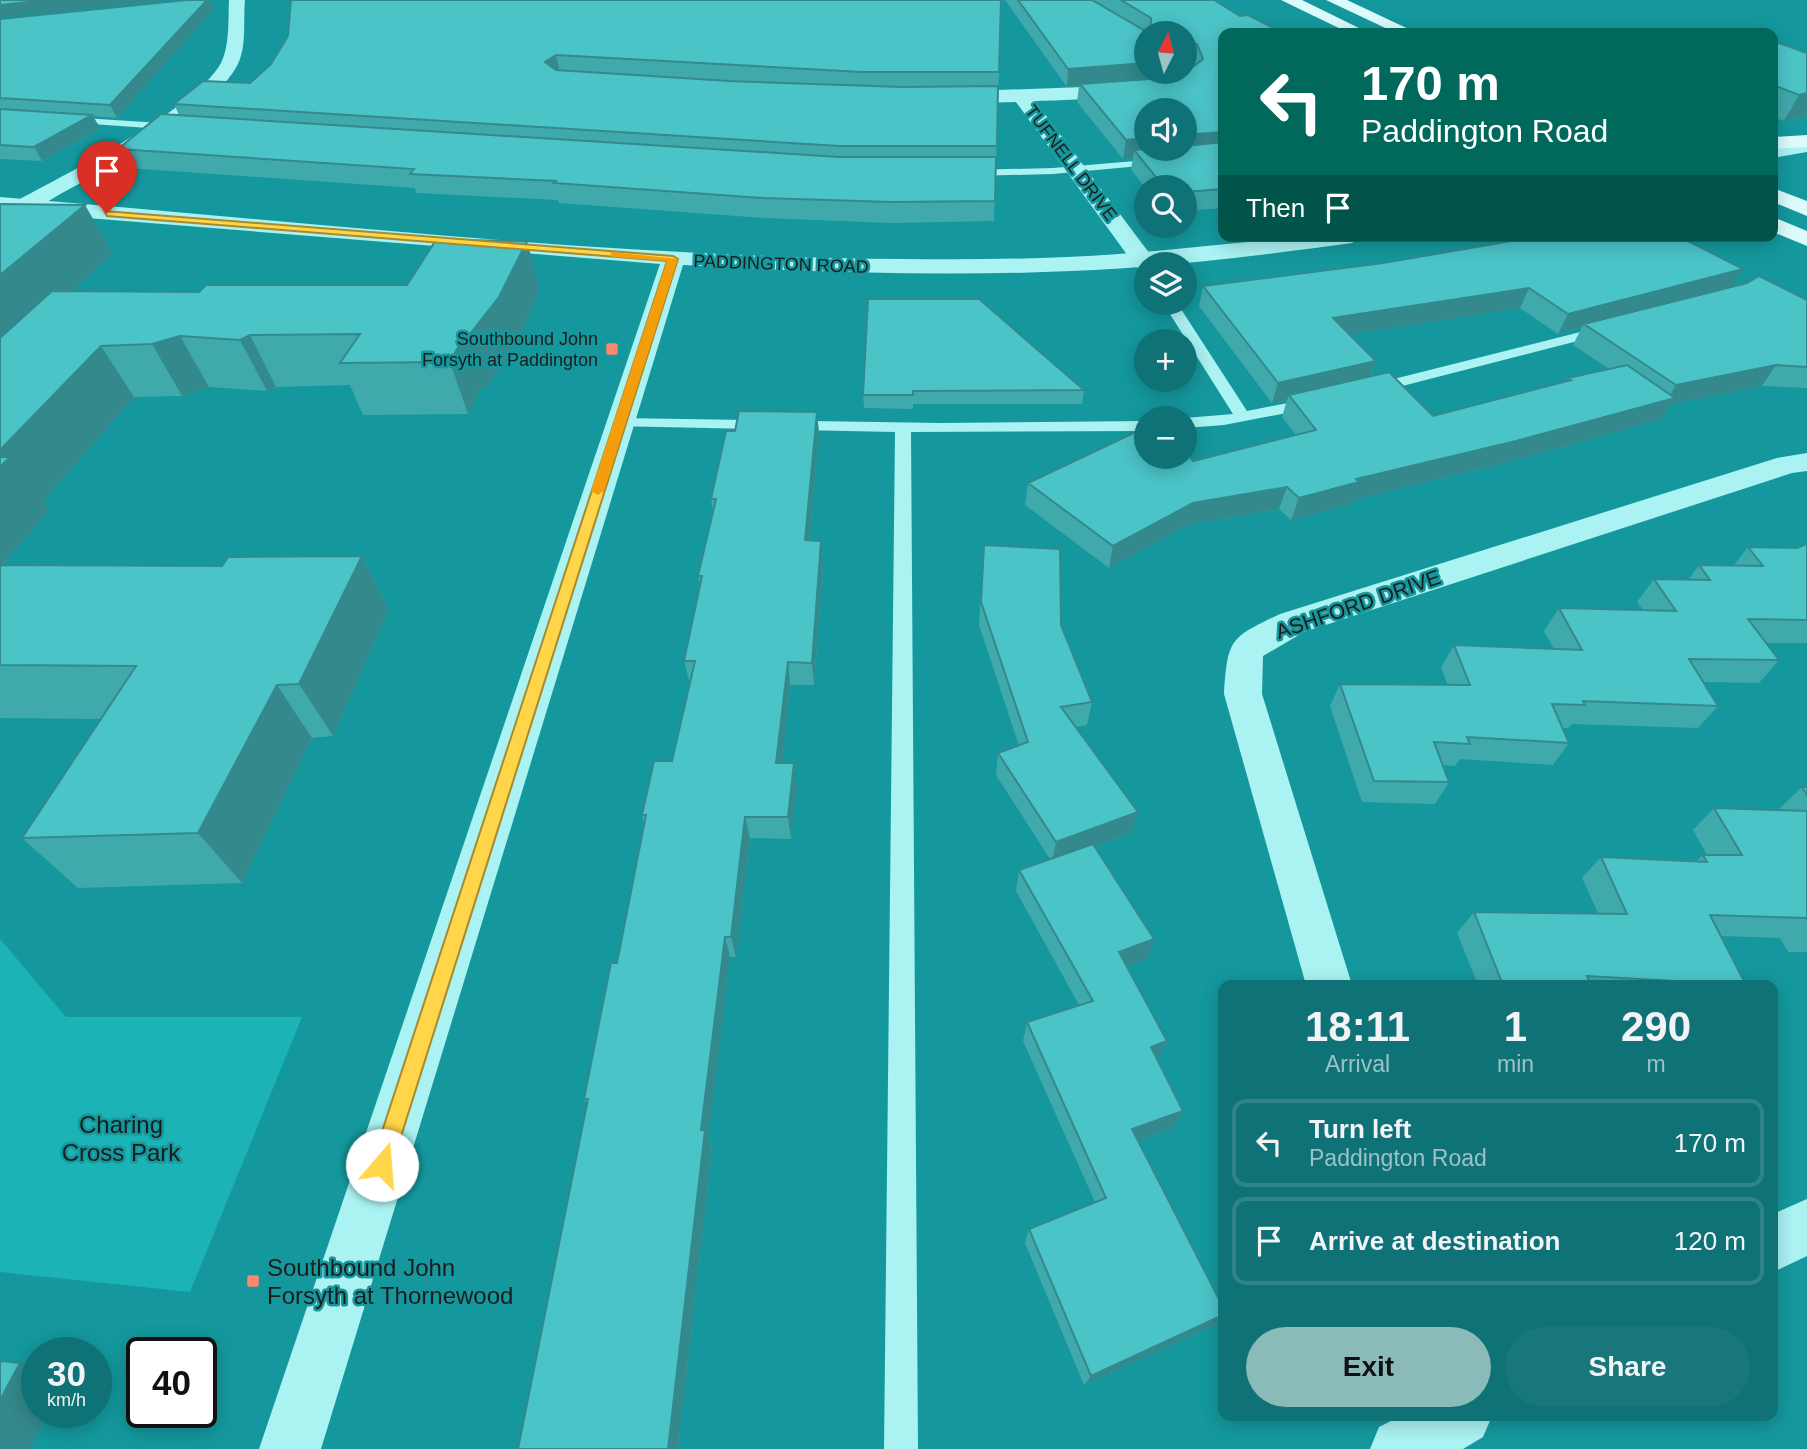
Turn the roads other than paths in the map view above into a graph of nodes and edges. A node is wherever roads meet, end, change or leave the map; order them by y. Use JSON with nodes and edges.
{"nodes":[{"id":1,"x":230,"y":0,"type":"edge"},
{"id":2,"x":1289,"y":0,"type":"edge"},
{"id":3,"x":1334,"y":0,"type":"edge"},
{"id":4,"x":1350,"y":28,"type":"edge"},
{"id":5,"x":1398,"y":28,"type":"edge"},
{"id":6,"x":1168,"y":84,"type":"edge"},
{"id":7,"x":1022,"y":97,"type":"junction"},
{"id":8,"x":927,"y":98,"type":"edge"},
{"id":9,"x":53,"y":119,"type":"edge"},
{"id":10,"x":158,"y":126,"type":"junction"},
{"id":11,"x":189,"y":128,"type":"edge"},
{"id":12,"x":1778,"y":143,"type":"edge"},
{"id":13,"x":1807,"y":143,"type":"edge"},
{"id":14,"x":1778,"y":151,"type":"edge"},
{"id":15,"x":1162,"y":161,"type":"edge"},
{"id":16,"x":1076,"y":169,"type":"junction"},
{"id":17,"x":963,"y":173,"type":"edge"},
{"id":18,"x":1778,"y":196,"type":"edge"},
{"id":19,"x":11,"y":205,"type":"edge"},
{"id":20,"x":1807,"y":209,"type":"edge"},
{"id":21,"x":0,"y":219,"type":"edge"},
{"id":22,"x":1778,"y":225,"type":"edge"},
{"id":23,"x":1807,"y":239,"type":"edge"},
{"id":24,"x":1308,"y":242,"type":"edge"},
{"id":25,"x":1136,"y":252,"type":"edge"},
{"id":26,"x":1197,"y":257,"type":"edge"},
{"id":27,"x":673,"y":259,"type":"junction"},
{"id":28,"x":1134,"y":264,"type":"edge"},
{"id":29,"x":1178,"y":315,"type":"edge"},
{"id":30,"x":1620,"y":326,"type":"edge"},
{"id":31,"x":1350,"y":394,"type":"edge"},
{"id":32,"x":1323,"y":401,"type":"edge"},
{"id":33,"x":1243,"y":417,"type":"junction"},
{"id":34,"x":1197,"y":422,"type":"edge"},
{"id":35,"x":619,"y":423,"type":"junction"},
{"id":36,"x":1134,"y":426,"type":"edge"},
{"id":37,"x":903,"y":427,"type":"junction"},
{"id":38,"x":1807,"y":462,"type":"edge"},
{"id":39,"x":1328,"y":980,"type":"edge"},
{"id":40,"x":1807,"y":1226,"type":"edge"},
{"id":41,"x":1778,"y":1241,"type":"edge"},
{"id":42,"x":1449,"y":1421,"type":"edge"},
{"id":43,"x":290,"y":1449,"type":"edge"},
{"id":44,"x":901,"y":1449,"type":"edge"},
{"id":45,"x":1401,"y":1449,"type":"edge"}],
"edges":[{"from":1,"to":10,"type":"street"},
{"from":2,"to":4,"type":"main road"},
{"from":3,"to":5,"type":"main road"},
{"from":6,"to":7,"type":"street","name":"TUFNELL DRIVE"},
{"from":7,"to":8,"type":"street","name":"TUFNELL DRIVE"},
{"from":7,"to":16,"type":"street","name":"TUFNELL DRIVE"},
{"from":9,"to":10,"type":"lane"},
{"from":10,"to":11,"type":"lane"},
{"from":10,"to":19,"type":"street"},
{"from":12,"to":13,"type":"main road"},
{"from":13,"to":14,"type":"street"},
{"from":15,"to":16,"type":"lane"},
{"from":16,"to":17,"type":"lane"},
{"from":16,"to":25,"type":"street","name":"TUFNELL DRIVE"},
{"from":18,"to":20,"type":"main road"},
{"from":19,"to":21,"type":"street"},
{"from":19,"to":27,"type":"street","name":"PADDINGTON ROAD"},
{"from":22,"to":23,"type":"main road"},
{"from":24,"to":26,"type":"street","name":"PADDINGTON ROAD"},
{"from":27,"to":28,"type":"street","name":"PADDINGTON ROAD"},
{"from":27,"to":35,"type":"street"},
{"from":29,"to":33,"type":"lane"},
{"from":30,"to":31,"type":"lane"},
{"from":32,"to":33,"type":"lane"},
{"from":33,"to":34,"type":"lane"},
{"from":35,"to":37,"type":"lane"},
{"from":35,"to":43,"type":"street"},
{"from":36,"to":37,"type":"lane"},
{"from":37,"to":44,"type":"lane"},
{"from":38,"to":39,"type":"street","name":"ASHFORD DRIVE"},
{"from":40,"to":41,"type":"street"},
{"from":42,"to":45,"type":"street"}]}
